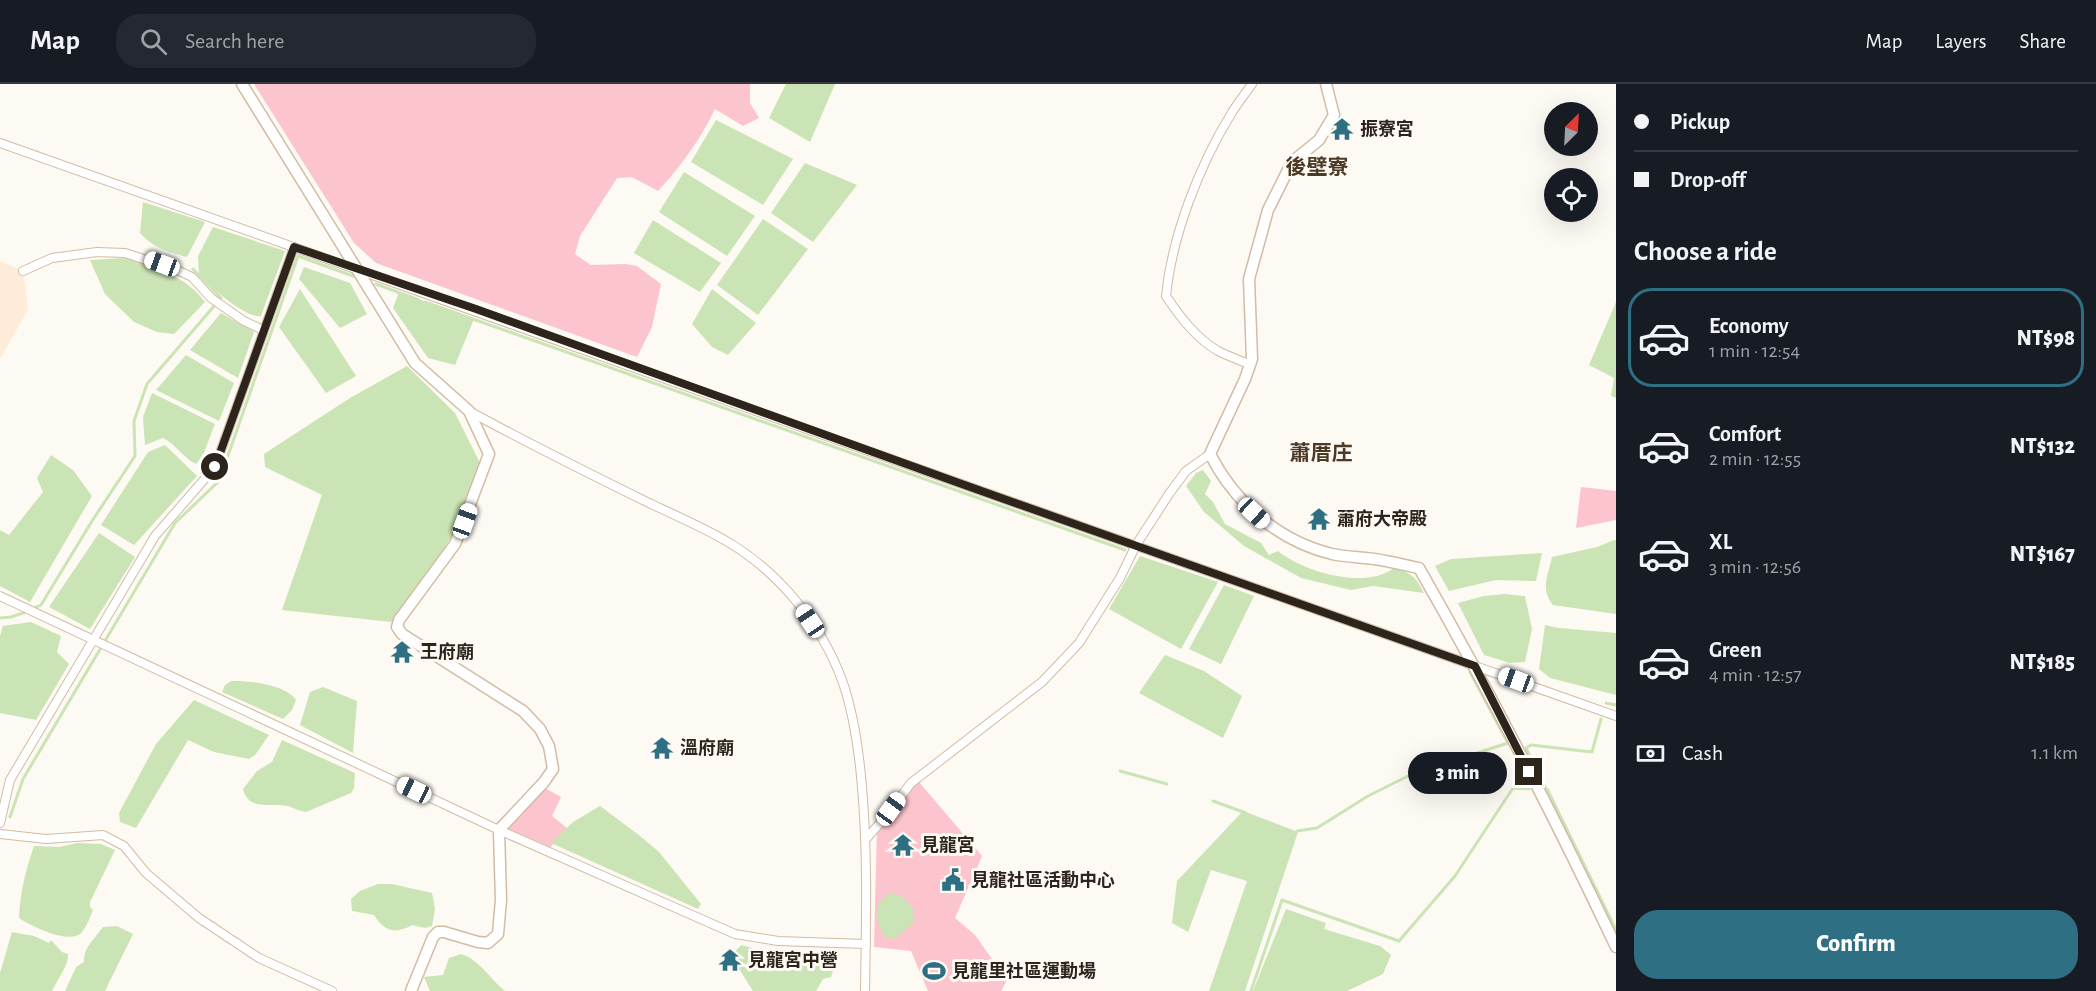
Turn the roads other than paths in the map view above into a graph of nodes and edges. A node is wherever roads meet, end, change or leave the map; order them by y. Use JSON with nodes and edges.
{"nodes":[{"id":1,"x":242,"y":84,"type":"edge"},
{"id":2,"x":1252,"y":84,"type":"edge"},
{"id":3,"x":1326,"y":84,"type":"edge"},
{"id":4,"x":0,"y":143,"type":"edge"},
{"id":5,"x":294,"y":247,"type":"junction"},
{"id":6,"x":357,"y":267,"type":"junction"},
{"id":7,"x":23,"y":271,"type":"dead end"},
{"id":8,"x":263,"y":330,"type":"junction"},
{"id":9,"x":1249,"y":364,"type":"junction"},
{"id":10,"x":469,"y":411,"type":"junction"},
{"id":11,"x":1210,"y":454,"type":"junction"},
{"id":12,"x":1136,"y":545,"type":"junction"},
{"id":13,"x":0,"y":596,"type":"edge"},
{"id":14,"x":93,"y":641,"type":"junction"},
{"id":15,"x":1475,"y":666,"type":"junction"},
{"id":16,"x":1616,"y":716,"type":"edge"},
{"id":17,"x":0,"y":823,"type":"edge"},
{"id":18,"x":499,"y":830,"type":"junction"},
{"id":19,"x":0,"y":834,"type":"edge"},
{"id":20,"x":867,"y":838,"type":"junction"},
{"id":21,"x":866,"y":944,"type":"junction"},
{"id":22,"x":1616,"y":947,"type":"edge"},
{"id":23,"x":332,"y":991,"type":"edge"},
{"id":24,"x":411,"y":991,"type":"edge"},
{"id":25,"x":865,"y":991,"type":"edge"}],
"edges":[{"from":1,"to":6,"type":"street"},
{"from":2,"to":9,"type":"street"},
{"from":3,"to":9,"type":"street"},
{"from":4,"to":5,"type":"street"},
{"from":5,"to":6,"type":"street"},
{"from":5,"to":8,"type":"street"},
{"from":6,"to":10,"type":"street"},
{"from":6,"to":12,"type":"street"},
{"from":7,"to":8,"type":"street"},
{"from":8,"to":14,"type":"street"},
{"from":9,"to":11,"type":"street"},
{"from":10,"to":18,"type":"street"},
{"from":10,"to":20,"type":"street"},
{"from":11,"to":12,"type":"street"},
{"from":11,"to":15,"type":"street"},
{"from":12,"to":15,"type":"street"},
{"from":12,"to":20,"type":"street"},
{"from":13,"to":14,"type":"street"},
{"from":14,"to":17,"type":"street"},
{"from":14,"to":18,"type":"street"},
{"from":15,"to":16,"type":"street"},
{"from":15,"to":22,"type":"street"},
{"from":18,"to":21,"type":"street"},
{"from":18,"to":24,"type":"street"},
{"from":19,"to":23,"type":"street"},
{"from":20,"to":21,"type":"street"},
{"from":21,"to":25,"type":"street"}]}
